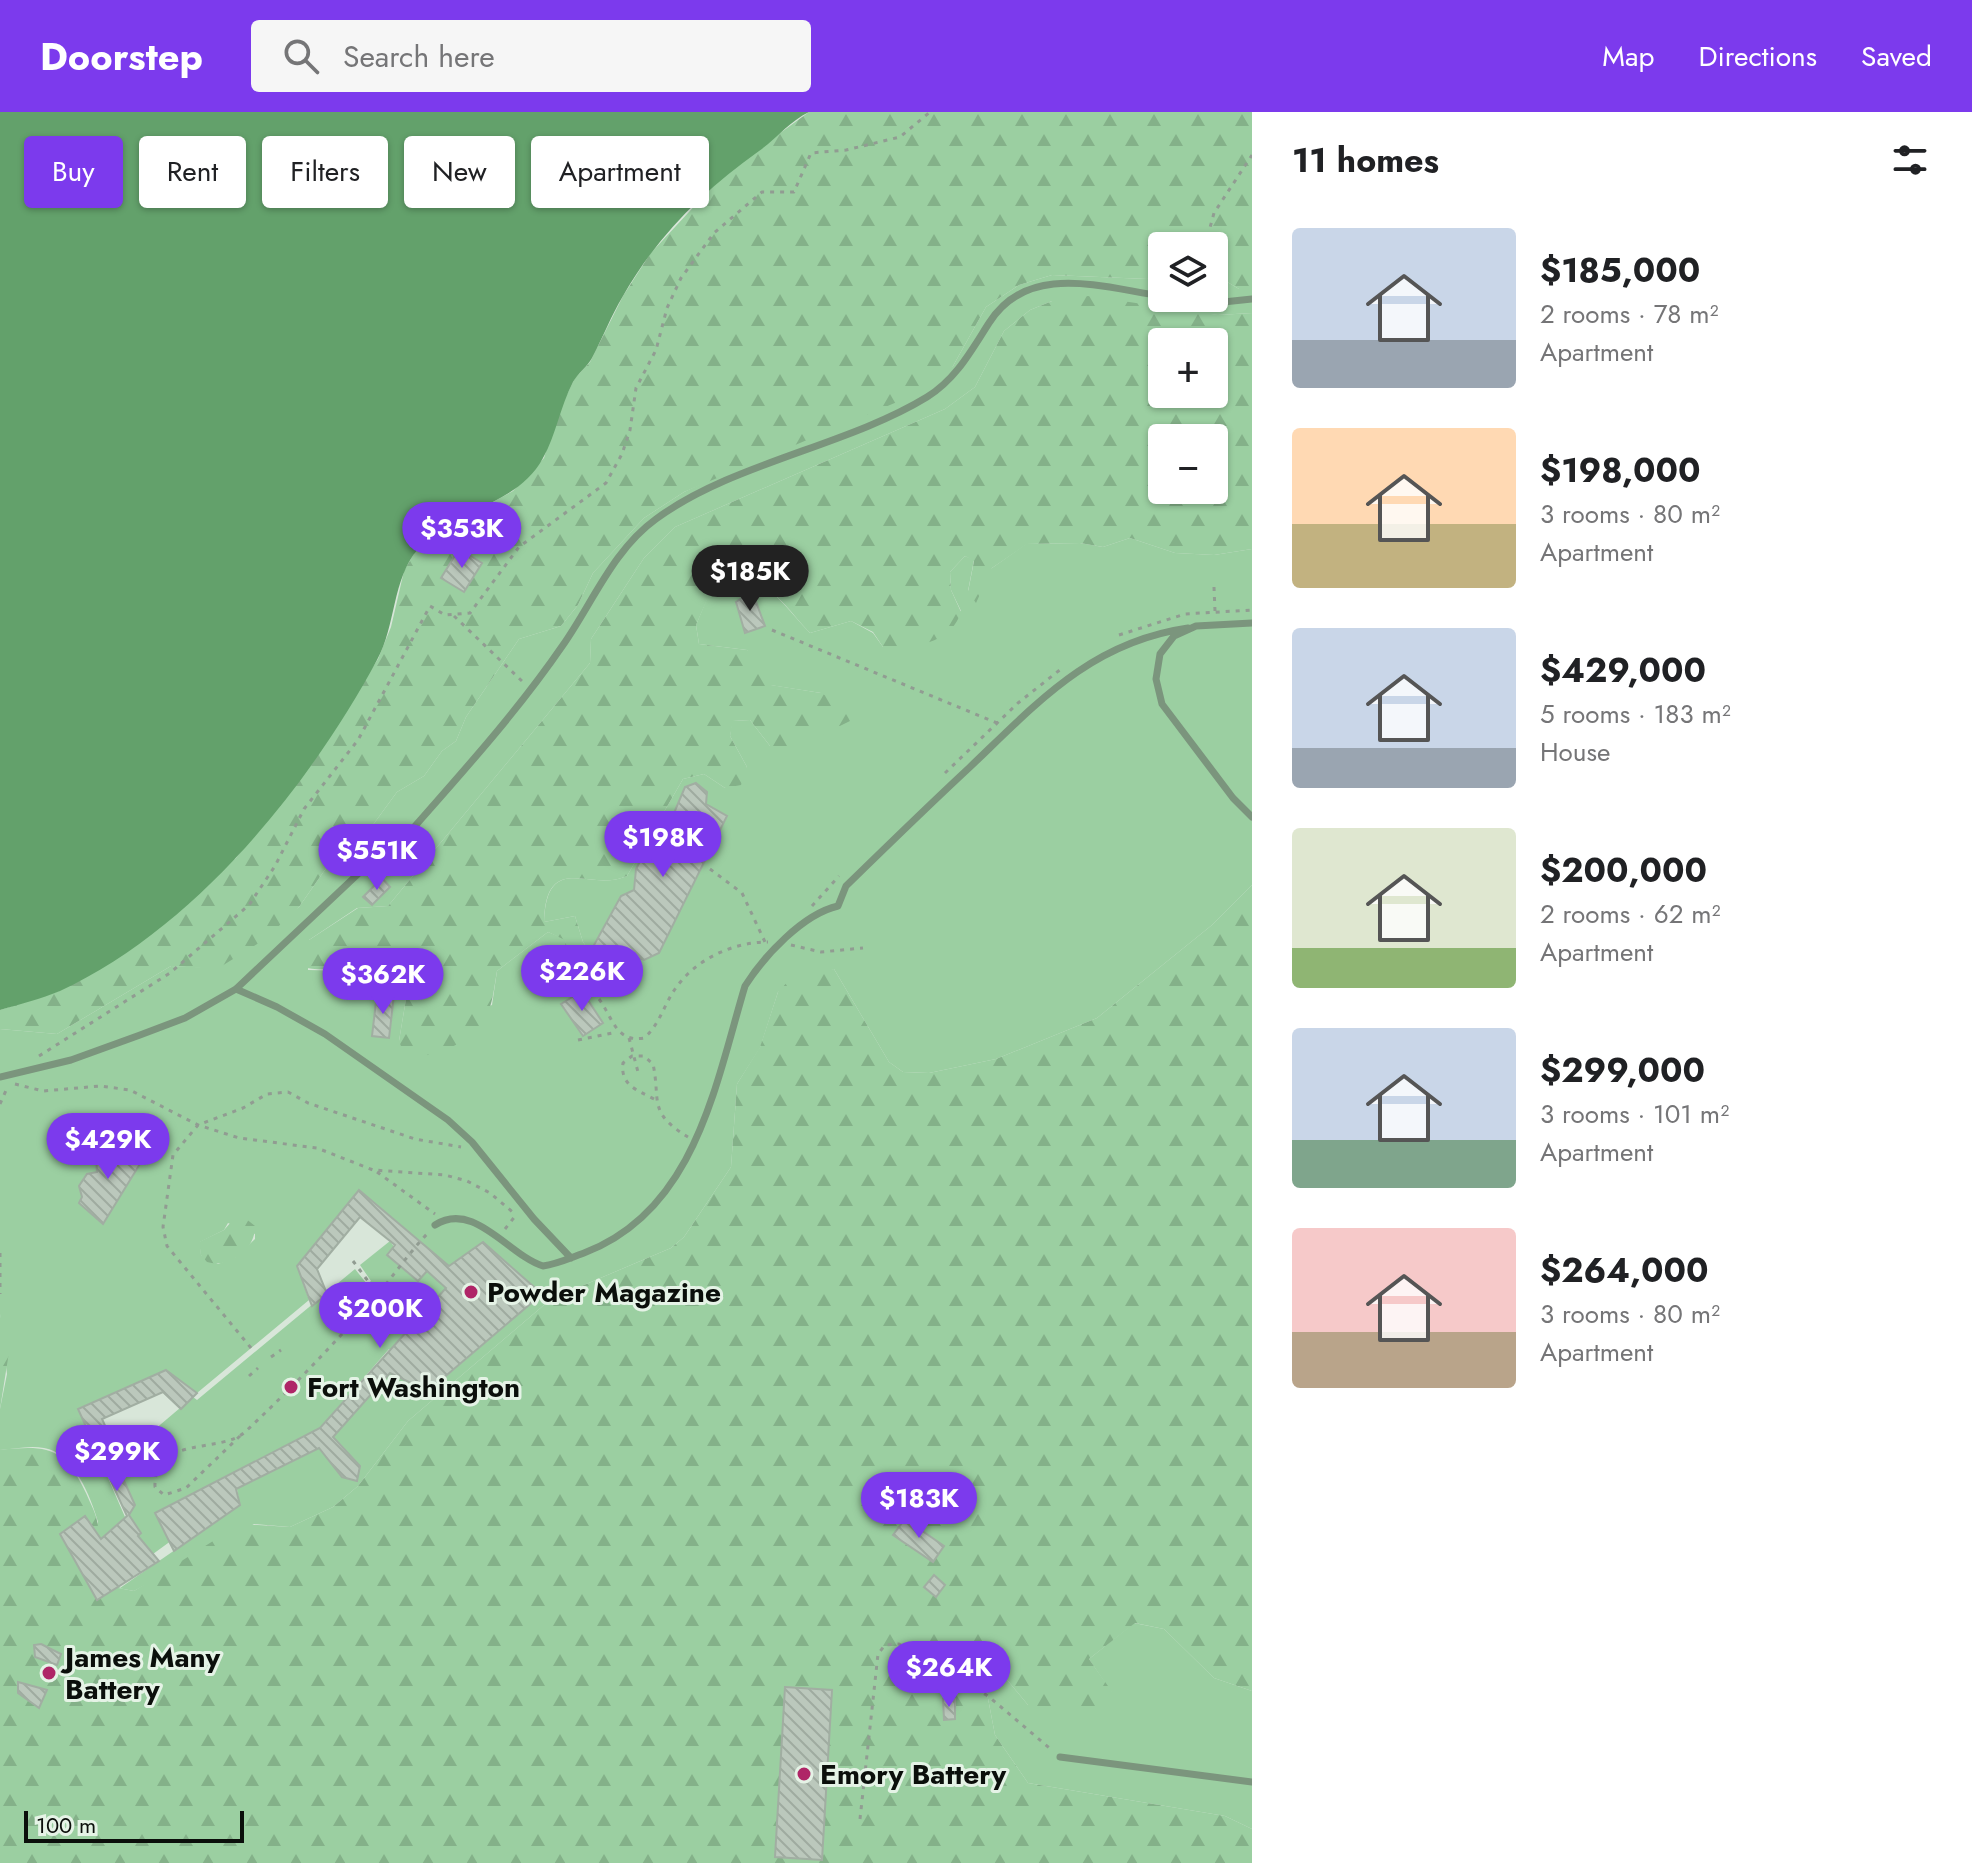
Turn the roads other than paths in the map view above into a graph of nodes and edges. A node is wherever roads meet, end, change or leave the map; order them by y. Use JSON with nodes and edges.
{"nodes":[{"id":1,"x":1148,"y":294,"type":"edge"},
{"id":2,"x":1252,"y":299,"type":"edge"},
{"id":3,"x":1228,"y":302,"type":"edge"},
{"id":4,"x":1252,"y":623,"type":"edge"},
{"id":5,"x":1188,"y":628,"type":"junction"},
{"id":6,"x":1252,"y":817,"type":"edge"},
{"id":7,"x":401,"y":842,"type":"junction"},
{"id":8,"x":376,"y":857,"type":"junction"},
{"id":9,"x":236,"y":989,"type":"junction"},
{"id":10,"x":0,"y":1077,"type":"edge"},
{"id":11,"x":439,"y":1223,"type":"road end"},
{"id":12,"x":571,"y":1258,"type":"junction"},
{"id":13,"x":1060,"y":1757,"type":"road end"},
{"id":14,"x":1252,"y":1782,"type":"edge"}],
"edges":[{"from":1,"to":7,"type":"lane"},
{"from":2,"to":3,"type":"lane"},
{"from":4,"to":5,"type":"lane"},
{"from":5,"to":6,"type":"lane"},
{"from":5,"to":12,"type":"lane"},
{"from":7,"to":8,"type":"lane"},
{"from":7,"to":8,"type":"lane"},
{"from":8,"to":9,"type":"lane"},
{"from":9,"to":10,"type":"lane"},
{"from":9,"to":12,"type":"lane"},
{"from":11,"to":12,"type":"lane"},
{"from":13,"to":14,"type":"lane"}]}
